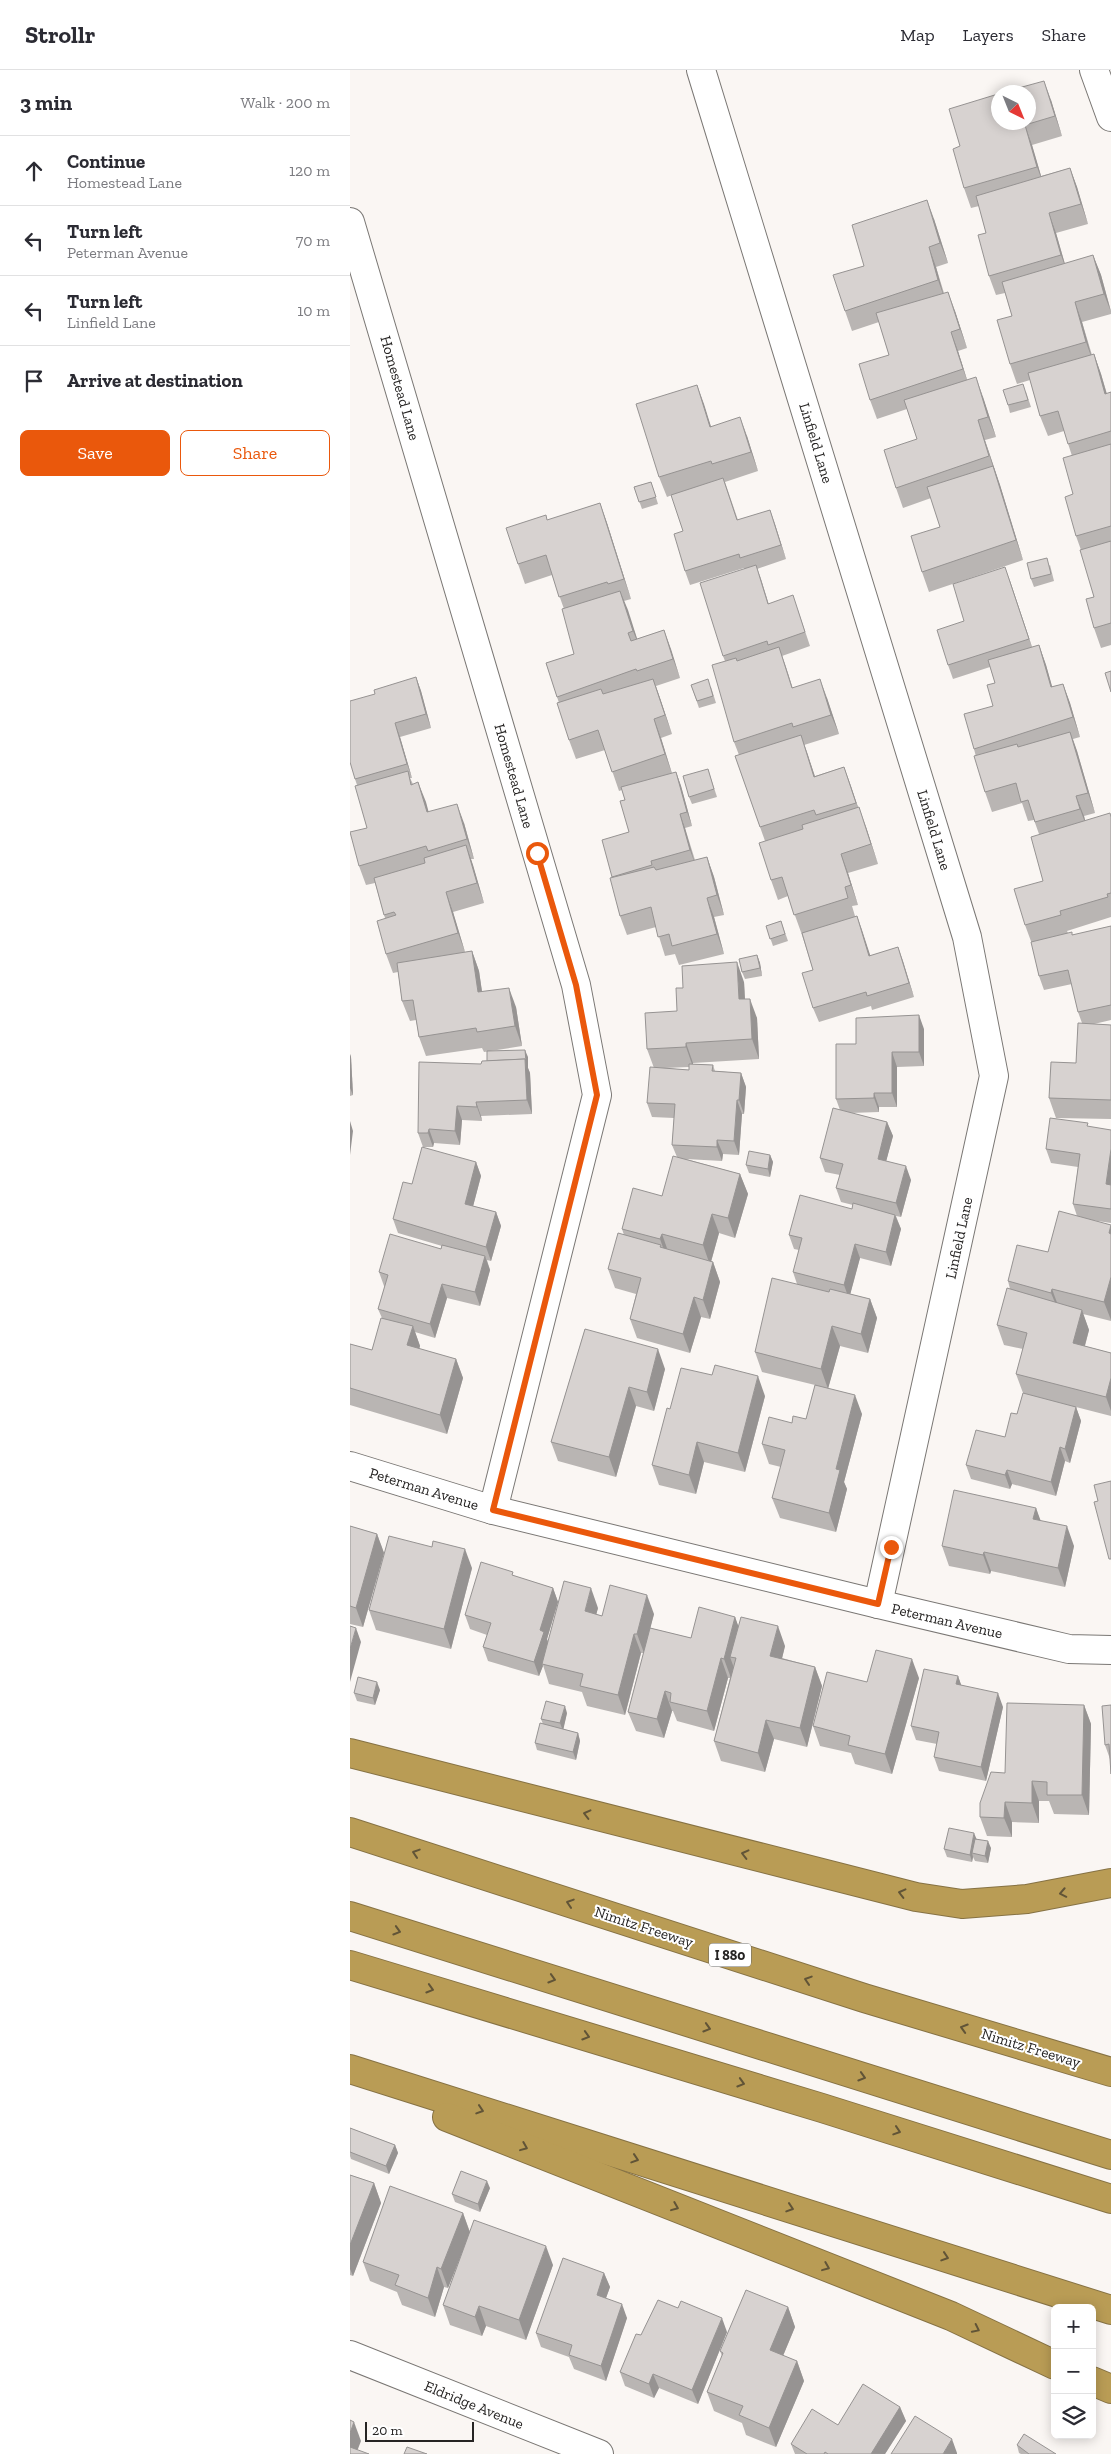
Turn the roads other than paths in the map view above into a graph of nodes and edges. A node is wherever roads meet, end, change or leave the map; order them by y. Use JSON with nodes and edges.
{"nodes":[{"id":1,"x":701,"y":70,"type":"edge"},
{"id":2,"x":1094,"y":70,"type":"edge"},
{"id":3,"x":1111,"y":117,"type":"edge"},
{"id":4,"x":350,"y":222,"type":"edge"},
{"id":5,"x":350,"y":1466,"type":"edge"},
{"id":6,"x":493,"y":1510,"type":"junction"},
{"id":7,"x":878,"y":1604,"type":"junction"},
{"id":8,"x":1111,"y":1650,"type":"edge"},
{"id":9,"x":350,"y":1752,"type":"edge"},
{"id":10,"x":350,"y":1832,"type":"edge"},
{"id":11,"x":1111,"y":1883,"type":"edge"},
{"id":12,"x":350,"y":1916,"type":"edge"},
{"id":13,"x":350,"y":1965,"type":"edge"},
{"id":14,"x":350,"y":2069,"type":"edge"},
{"id":15,"x":1111,"y":2072,"type":"edge"},
{"id":16,"x":350,"y":2074,"type":"edge"},
{"id":17,"x":1111,"y":2155,"type":"edge"},
{"id":18,"x":1111,"y":2199,"type":"edge"},
{"id":19,"x":1111,"y":2310,"type":"edge"},
{"id":20,"x":350,"y":2355,"type":"edge"},
{"id":21,"x":1051,"y":2363,"type":"edge"},
{"id":22,"x":1096,"y":2383,"type":"edge"},
{"id":23,"x":1111,"y":2389,"type":"edge"},
{"id":24,"x":599,"y":2454,"type":"edge"}],
"edges":[{"from":1,"to":7,"type":"street","name":"Linfield Lane"},
{"from":2,"to":3,"type":"street"},
{"from":4,"to":6,"type":"street","name":"Homestead Lane"},
{"from":5,"to":6,"type":"street","name":"Peterman Avenue"},
{"from":6,"to":7,"type":"street","name":"Peterman Avenue"},
{"from":7,"to":8,"type":"street","name":"Peterman Avenue"},
{"from":11,"to":9,"type":"highway","one_way":true},
{"from":15,"to":10,"type":"highway","name":"Nimitz Freeway","number":"I 880","one_way":true},
{"from":12,"to":17,"type":"highway","one_way":true},
{"from":13,"to":18,"type":"highway","one_way":true},
{"from":14,"to":19,"type":"highway","one_way":true},
{"from":16,"to":21,"type":"highway","one_way":true},
{"from":20,"to":24,"type":"street","name":"Eldridge Avenue"},
{"from":22,"to":23,"type":"highway"}]}
